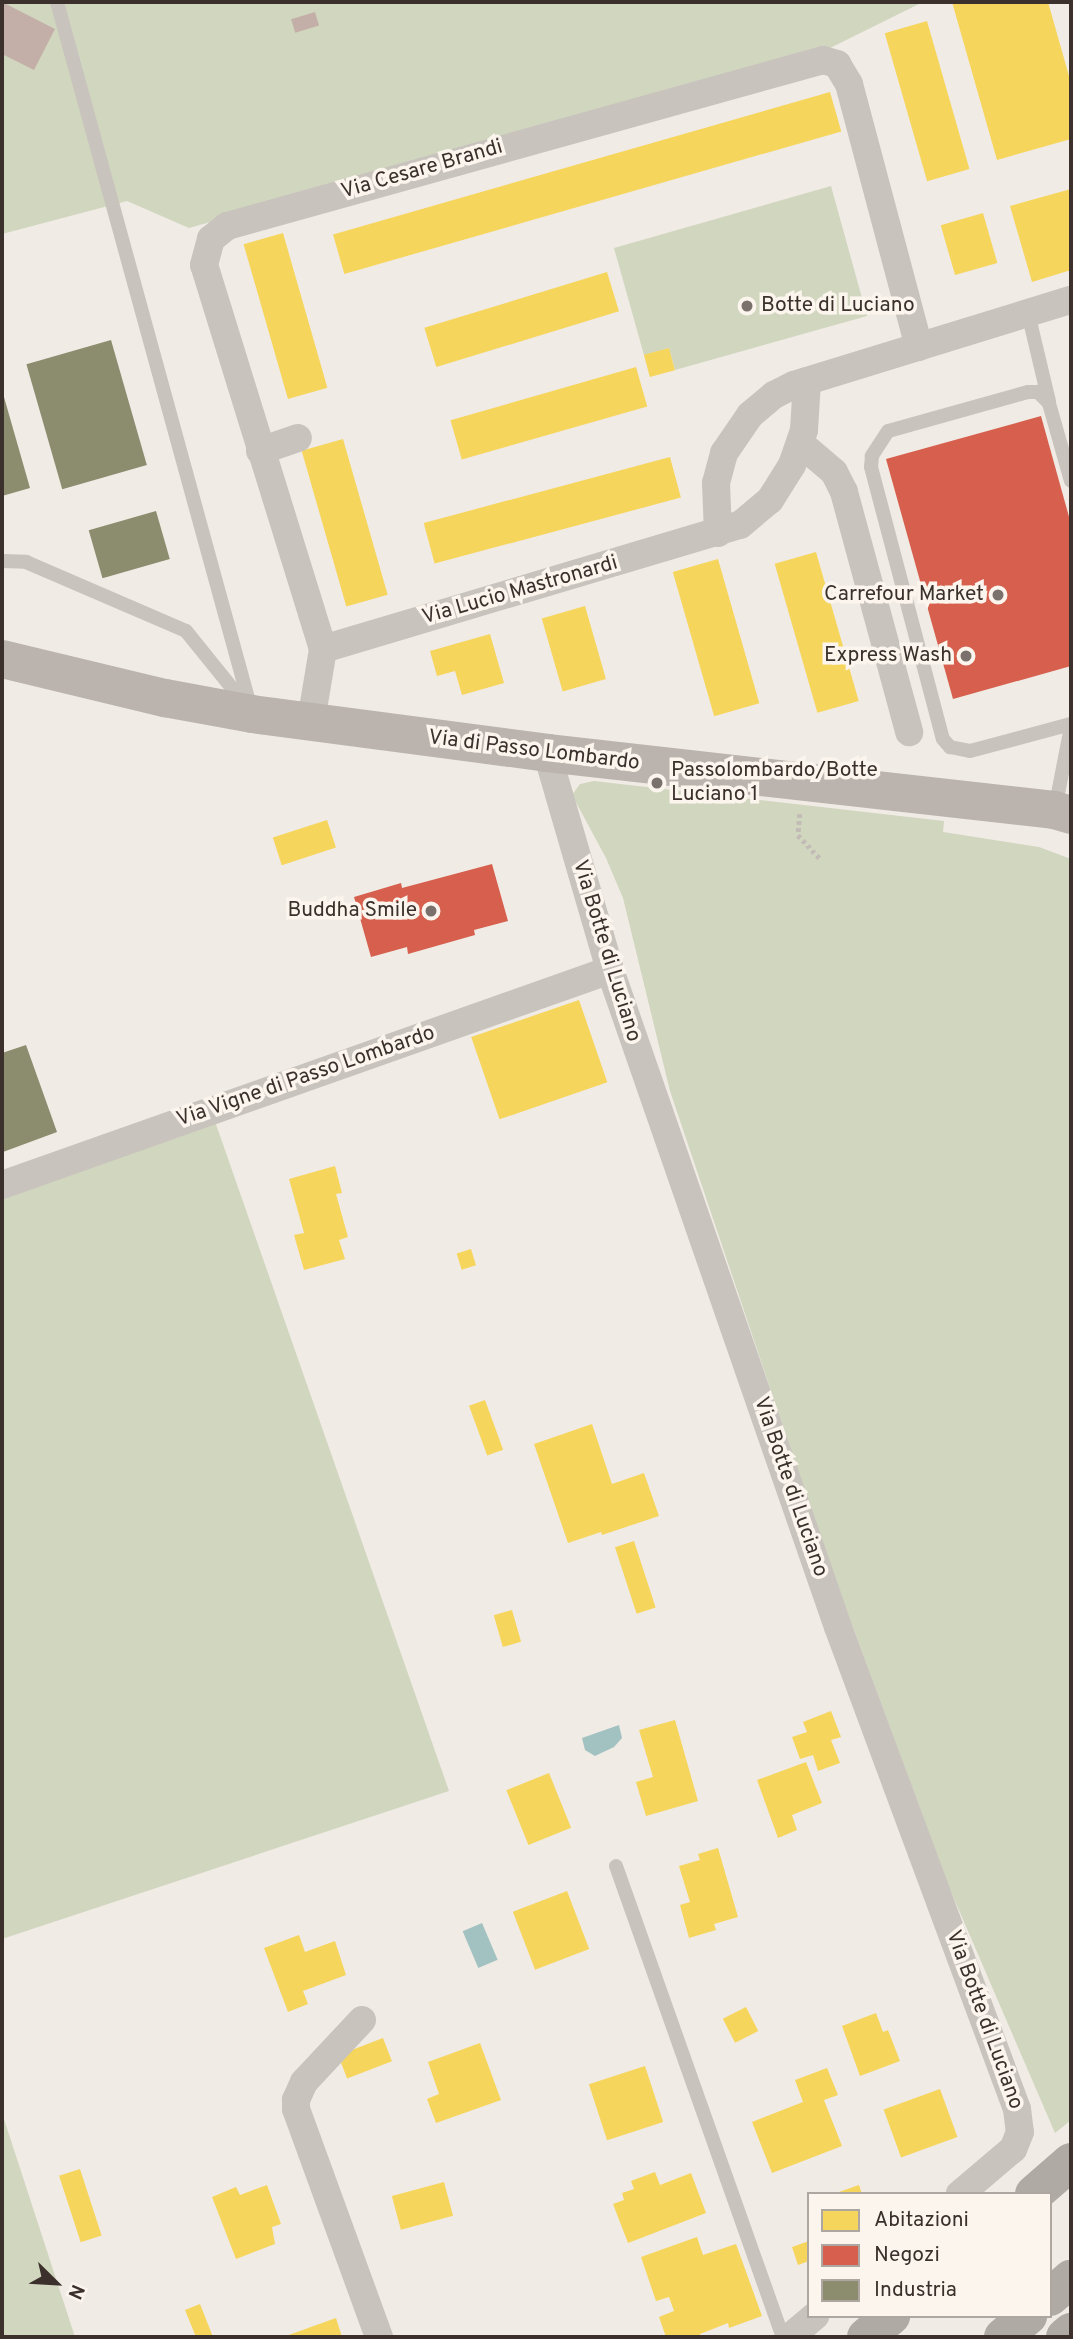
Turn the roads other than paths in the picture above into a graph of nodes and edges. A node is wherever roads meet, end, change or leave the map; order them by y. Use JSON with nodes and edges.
{"nodes":[{"id":1,"x":57,"y":2,"type":"edge"},
{"id":2,"x":1071,"y":300,"type":"edge"},
{"id":3,"x":1028,"y":313,"type":"junction"},
{"id":4,"x":919,"y":346,"type":"junction"},
{"id":5,"x":807,"y":381,"type":"junction"},
{"id":6,"x":1049,"y":403,"type":"junction"},
{"id":7,"x":298,"y":438,"type":"dead end"},
{"id":8,"x":801,"y":444,"type":"junction"},
{"id":9,"x":260,"y":451,"type":"junction"},
{"id":10,"x":1071,"y":481,"type":"edge"},
{"id":11,"x":718,"y":533,"type":"junction"},
{"id":12,"x":2,"y":561,"type":"edge"},
{"id":13,"x":323,"y":649,"type":"junction"},
{"id":14,"x":2,"y":659,"type":"edge"},
{"id":15,"x":252,"y":714,"type":"junction"},
{"id":16,"x":310,"y":722,"type":"junction"},
{"id":17,"x":1071,"y":726,"type":"edge"},
{"id":18,"x":909,"y":732,"type":"dead end"},
{"id":19,"x":547,"y":754,"type":"junction"},
{"id":20,"x":1063,"y":812,"type":"edge"},
{"id":21,"x":610,"y":970,"type":"junction"},
{"id":22,"x":2,"y":1185,"type":"edge"},
{"id":23,"x":617,"y":1866,"type":"dead end"},
{"id":24,"x":362,"y":2020,"type":"dead end"},
{"id":25,"x":1071,"y":2162,"type":"edge"},
{"id":26,"x":962,"y":2192,"type":"edge"},
{"id":27,"x":1036,"y":2192,"type":"edge"},
{"id":28,"x":1071,"y":2279,"type":"edge"},
{"id":29,"x":1052,"y":2295,"type":"edge"},
{"id":30,"x":813,"y":2318,"type":"edge"},
{"id":31,"x":889,"y":2318,"type":"edge"},
{"id":32,"x":1026,"y":2318,"type":"edge"},
{"id":33,"x":1071,"y":2332,"type":"edge"},
{"id":34,"x":379,"y":2337,"type":"edge"},
{"id":35,"x":783,"y":2337,"type":"edge"},
{"id":36,"x":790,"y":2337,"type":"edge"},
{"id":37,"x":866,"y":2337,"type":"edge"},
{"id":38,"x":1003,"y":2337,"type":"edge"},
{"id":39,"x":1065,"y":2337,"type":"edge"}],
"edges":[{"from":1,"to":15,"type":"lane"},
{"from":2,"to":3,"type":"street"},
{"from":3,"to":4,"type":"street"},
{"from":3,"to":6,"type":"lane"},
{"from":4,"to":5,"type":"street"},
{"from":4,"to":9,"type":"street","name":"Via Cesare Brandi"},
{"from":5,"to":8,"type":"street","name":"Via Lucio Mastronardi"},
{"from":5,"to":11,"type":"street"},
{"from":6,"to":10,"type":"lane"},
{"from":6,"to":17,"type":"lane"},
{"from":7,"to":9,"type":"street"},
{"from":8,"to":11,"type":"street","name":"Via Lucio Mastronardi"},
{"from":8,"to":18,"type":"street"},
{"from":9,"to":13,"type":"street","name":"Via Cesare Brandi"},
{"from":11,"to":13,"type":"street","name":"Via Lucio Mastronardi"},
{"from":12,"to":15,"type":"lane"},
{"from":13,"to":16,"type":"street","name":"Via Cesare Brandi"},
{"from":14,"to":15,"type":"street","name":"Via di Passo Lombardo"},
{"from":15,"to":16,"type":"street","name":"Via di Passo Lombardo"},
{"from":16,"to":19,"type":"street","name":"Via di Passo Lombardo"},
{"from":17,"to":20,"type":"lane"},
{"from":19,"to":20,"type":"street","name":"Via di Passo Lombardo"},
{"from":19,"to":21,"type":"street","name":"Via Botte di Luciano"},
{"from":21,"to":22,"type":"street","name":"Via Vigne di Passo Lombardo"},
{"from":21,"to":26,"type":"street","name":"Via Botte di Luciano"},
{"from":23,"to":35,"type":"lane"},
{"from":24,"to":34,"type":"street"},
{"from":25,"to":27,"type":"highway"},
{"from":28,"to":29,"type":"highway"},
{"from":30,"to":36,"type":"street"},
{"from":31,"to":37,"type":"highway"},
{"from":32,"to":38,"type":"highway"},
{"from":33,"to":39,"type":"highway"}]}
